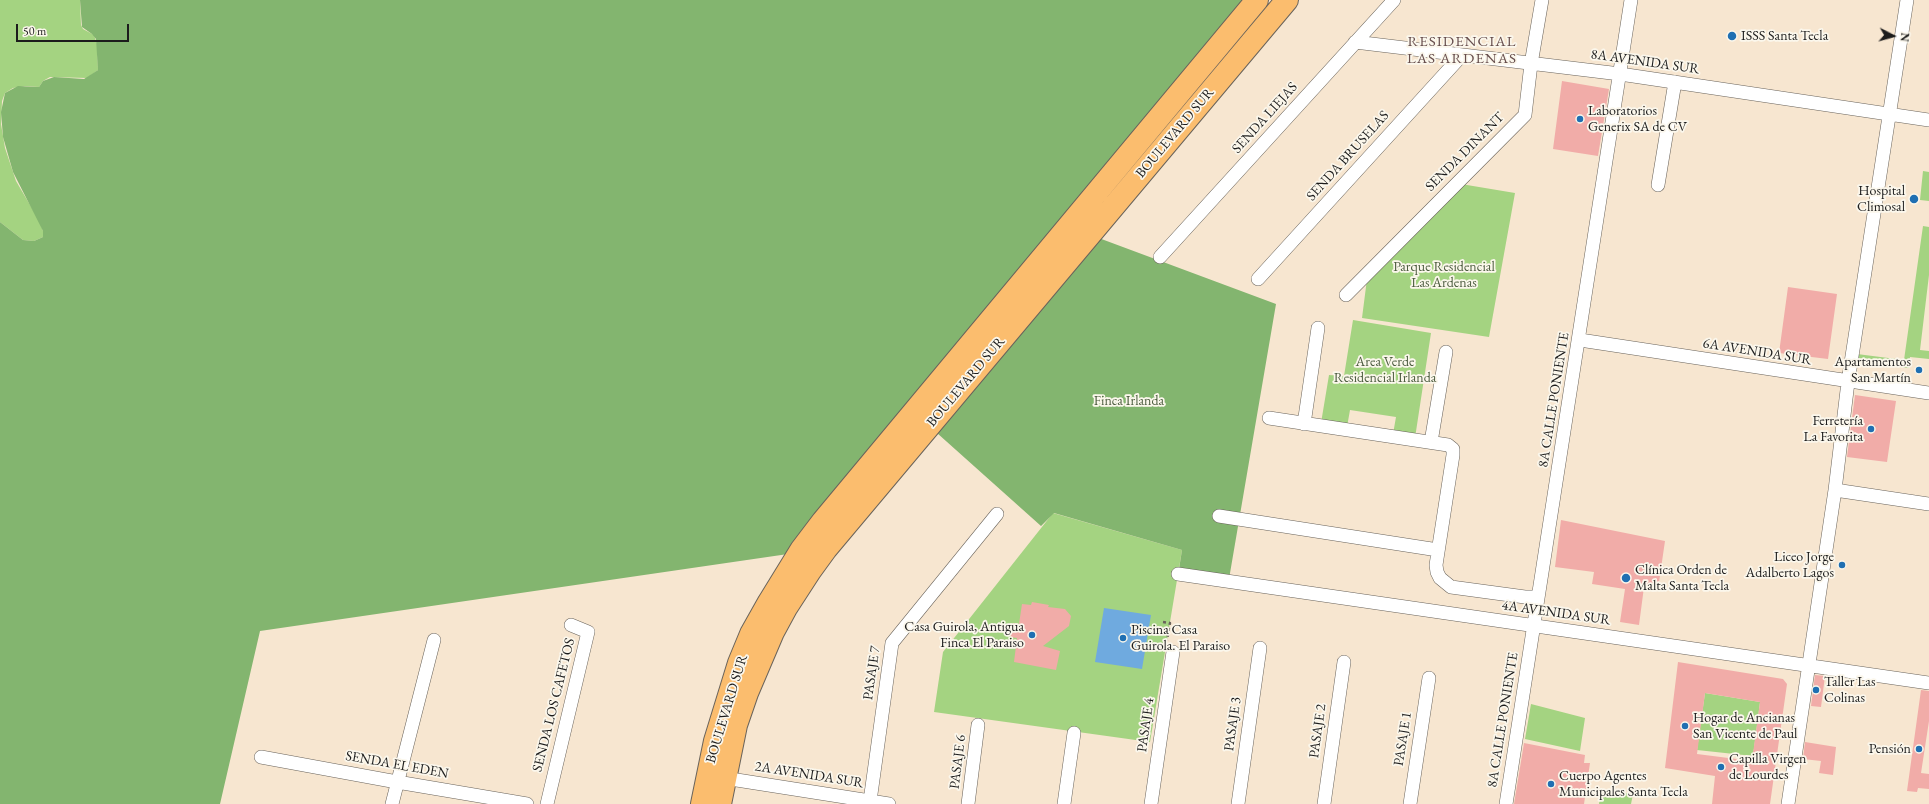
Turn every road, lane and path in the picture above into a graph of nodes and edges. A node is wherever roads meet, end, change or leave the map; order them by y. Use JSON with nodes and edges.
{"nodes":[{"id":1,"x":1257,"y":0,"type":"edge"},
{"id":2,"x":1286,"y":0,"type":"edge"},
{"id":3,"x":1394,"y":0,"type":"edge"},
{"id":4,"x":1542,"y":0,"type":"edge"},
{"id":5,"x":1631,"y":0,"type":"edge"},
{"id":6,"x":1907,"y":0,"type":"edge"},
{"id":7,"x":1355,"y":42,"type":"junction"},
{"id":8,"x":1462,"y":55,"type":"junction"},
{"id":9,"x":1531,"y":64,"type":"junction"},
{"id":10,"x":1620,"y":74,"type":"junction"},
{"id":11,"x":1675,"y":82,"type":"junction"},
{"id":12,"x":1890,"y":114,"type":"junction"},
{"id":13,"x":1929,"y":120,"type":"edge"},
{"id":14,"x":1658,"y":185,"type":"dead end"},
{"id":15,"x":1160,"y":257,"type":"dead end"},
{"id":16,"x":1258,"y":279,"type":"dead end"},
{"id":17,"x":1346,"y":295,"type":"dead end"},
{"id":18,"x":1318,"y":328,"type":"dead end"},
{"id":19,"x":1580,"y":340,"type":"junction"},
{"id":20,"x":1446,"y":352,"type":"dead end"},
{"id":21,"x":1848,"y":382,"type":"junction"},
{"id":22,"x":1929,"y":393,"type":"edge"},
{"id":23,"x":1269,"y":418,"type":"dead end"},
{"id":24,"x":1304,"y":424,"type":"junction"},
{"id":25,"x":1431,"y":442,"type":"junction"},
{"id":26,"x":1835,"y":490,"type":"junction"},
{"id":27,"x":1929,"y":504,"type":"edge"},
{"id":28,"x":997,"y":514,"type":"dead end"},
{"id":29,"x":1219,"y":516,"type":"dead end"},
{"id":30,"x":1438,"y":550,"type":"junction"},
{"id":31,"x":1178,"y":574,"type":"dead end"},
{"id":32,"x":1537,"y":597,"type":"junction"},
{"id":33,"x":571,"y":625,"type":"dead end"},
{"id":34,"x":1533,"y":626,"type":"junction"},
{"id":35,"x":434,"y":640,"type":"dead end"},
{"id":36,"x":1260,"y":648,"type":"dead end"},
{"id":37,"x":1173,"y":652,"type":"dead end"},
{"id":38,"x":1344,"y":662,"type":"dead end"},
{"id":39,"x":1808,"y":667,"type":"junction"},
{"id":40,"x":1429,"y":678,"type":"dead end"},
{"id":41,"x":1929,"y":683,"type":"edge"},
{"id":42,"x":978,"y":725,"type":"dead end"},
{"id":43,"x":1074,"y":734,"type":"dead end"},
{"id":44,"x":261,"y":757,"type":"dead end"},
{"id":45,"x":724,"y":778,"type":"junction"},
{"id":46,"x":397,"y":782,"type":"junction"},
{"id":47,"x":870,"y":801,"type":"junction"},
{"id":48,"x":392,"y":804,"type":"edge"},
{"id":49,"x":528,"y":804,"type":"edge"},
{"id":50,"x":547,"y":804,"type":"edge"},
{"id":51,"x":702,"y":804,"type":"edge"},
{"id":52,"x":720,"y":804,"type":"edge"},
{"id":53,"x":889,"y":804,"type":"edge"},
{"id":54,"x":968,"y":804,"type":"edge"},
{"id":55,"x":1064,"y":804,"type":"edge"},
{"id":56,"x":1151,"y":804,"type":"edge"},
{"id":57,"x":1238,"y":804,"type":"edge"},
{"id":58,"x":1324,"y":804,"type":"edge"},
{"id":59,"x":1410,"y":804,"type":"edge"},
{"id":60,"x":1506,"y":804,"type":"edge"},
{"id":61,"x":1788,"y":804,"type":"edge"}],
"edges":[{"from":1,"to":51,"type":"highway","name":"BOULEVARD SUR"},
{"from":2,"to":45,"type":"highway","name":"BOULEVARD SUR"},
{"from":3,"to":7,"type":"street","name":"SENDA LIEJAS"},
{"from":4,"to":9,"type":"street","name":"SENDA DINANT"},
{"from":5,"to":10,"type":"street","name":"8A CALLE PONIENTE"},
{"from":6,"to":12,"type":"street"},
{"from":7,"to":8,"type":"street","name":"8A AVENIDA SUR"},
{"from":7,"to":15,"type":"street","name":"SENDA LIEJAS"},
{"from":8,"to":9,"type":"street","name":"8A AVENIDA SUR"},
{"from":8,"to":16,"type":"street","name":"SENDA BRUSELAS"},
{"from":9,"to":10,"type":"street","name":"8A AVENIDA SUR"},
{"from":9,"to":17,"type":"street","name":"SENDA DINANT"},
{"from":10,"to":11,"type":"street","name":"8A AVENIDA SUR"},
{"from":10,"to":19,"type":"street","name":"8A CALLE PONIENTE"},
{"from":11,"to":12,"type":"street","name":"8A AVENIDA SUR"},
{"from":11,"to":14,"type":"street"},
{"from":12,"to":13,"type":"street","name":"8A AVENIDA SUR"},
{"from":12,"to":21,"type":"street"},
{"from":18,"to":24,"type":"street"},
{"from":19,"to":21,"type":"street","name":"6A AVENIDA SUR"},
{"from":19,"to":32,"type":"street","name":"8A CALLE PONIENTE"},
{"from":20,"to":25,"type":"street"},
{"from":21,"to":22,"type":"street","name":"6A AVENIDA SUR"},
{"from":21,"to":26,"type":"street"},
{"from":23,"to":24,"type":"street"},
{"from":24,"to":25,"type":"street"},
{"from":25,"to":30,"type":"street"},
{"from":26,"to":27,"type":"street"},
{"from":26,"to":39,"type":"street"},
{"from":28,"to":47,"type":"street","name":"PASAJE 7"},
{"from":29,"to":30,"type":"street"},
{"from":30,"to":32,"type":"street"},
{"from":31,"to":34,"type":"street","name":"4A AVENIDA SUR"},
{"from":32,"to":34,"type":"street","name":"8A CALLE PONIENTE"},
{"from":33,"to":50,"type":"street","name":"SENDA LOS CAFETOS"},
{"from":34,"to":39,"type":"street","name":"4A AVENIDA SUR"},
{"from":34,"to":60,"type":"street","name":"8A CALLE PONIENTE"},
{"from":35,"to":46,"type":"street"},
{"from":36,"to":57,"type":"street","name":"PASAJE 3"},
{"from":37,"to":56,"type":"street","name":"PASAJE 4"},
{"from":38,"to":58,"type":"street","name":"PASAJE 2"},
{"from":39,"to":41,"type":"street","name":"4A AVENIDA SUR"},
{"from":39,"to":61,"type":"street"},
{"from":40,"to":59,"type":"street","name":"PASAJE 1"},
{"from":42,"to":54,"type":"street","name":"PASAJE 6"},
{"from":43,"to":55,"type":"street"},
{"from":44,"to":46,"type":"street","name":"SENDA EL EDEN"},
{"from":45,"to":47,"type":"street","name":"2A AVENIDA SUR"},
{"from":45,"to":52,"type":"highway","name":"BOULEVARD SUR"},
{"from":46,"to":48,"type":"street"},
{"from":46,"to":49,"type":"street","name":"SENDA EL EDEN"},
{"from":47,"to":53,"type":"street","name":"2A AVENIDA SUR"}]}
